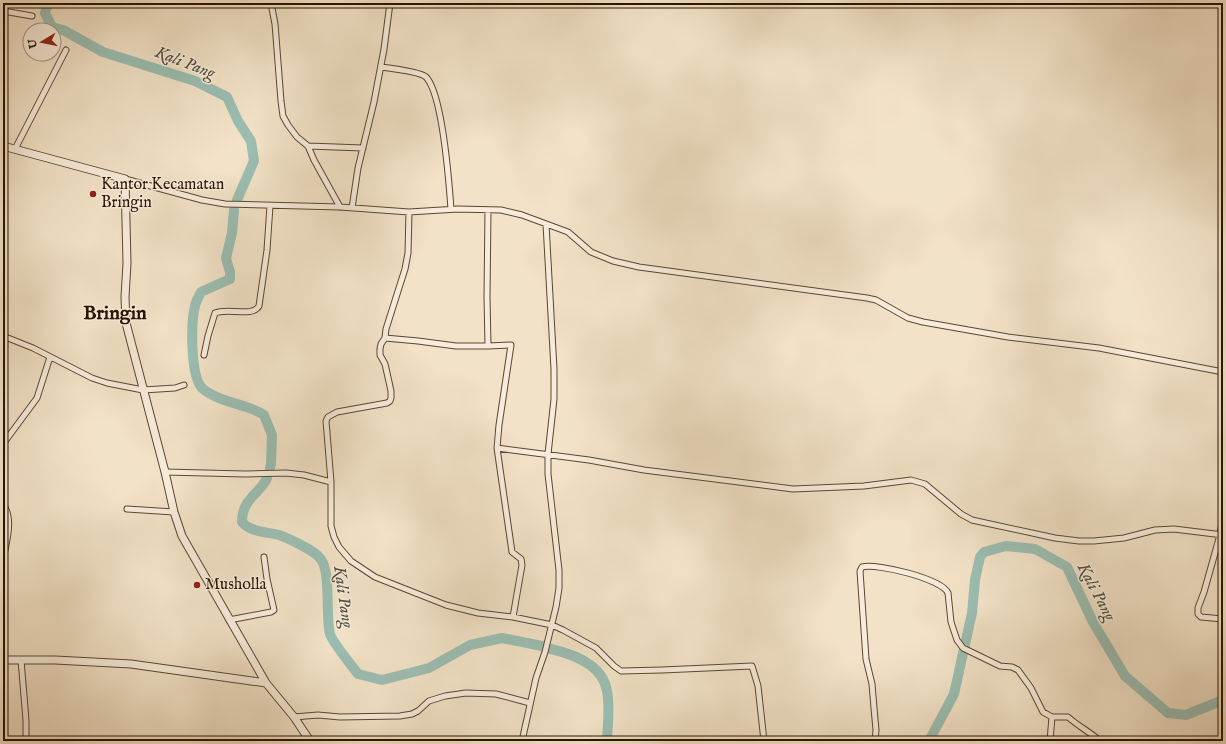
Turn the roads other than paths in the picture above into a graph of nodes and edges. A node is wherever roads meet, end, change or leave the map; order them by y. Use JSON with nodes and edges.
{"nodes":[{"id":1,"x":271,"y":3,"type":"edge"},
{"id":2,"x":390,"y":3,"type":"edge"},
{"id":3,"x":3,"y":11,"type":"edge"},
{"id":4,"x":32,"y":16,"type":"dead end"},
{"id":5,"x":66,"y":50,"type":"dead end"},
{"id":6,"x":380,"y":67,"type":"junction"},
{"id":7,"x":3,"y":146,"type":"edge"},
{"id":8,"x":308,"y":146,"type":"junction"},
{"id":9,"x":363,"y":148,"type":"junction"},
{"id":10,"x":15,"y":149,"type":"junction"},
{"id":11,"x":125,"y":178,"type":"junction"},
{"id":12,"x":270,"y":206,"type":"junction"},
{"id":13,"x":340,"y":207,"type":"junction"},
{"id":14,"x":352,"y":208,"type":"junction"},
{"id":15,"x":451,"y":209,"type":"junction"},
{"id":16,"x":488,"y":210,"type":"junction"},
{"id":17,"x":409,"y":212,"type":"junction"},
{"id":18,"x":546,"y":224,"type":"junction"},
{"id":19,"x":3,"y":336,"type":"edge"},
{"id":20,"x":385,"y":338,"type":"junction"},
{"id":21,"x":488,"y":346,"type":"junction"},
{"id":22,"x":204,"y":355,"type":"dead end"},
{"id":23,"x":50,"y":357,"type":"junction"},
{"id":24,"x":1223,"y":372,"type":"edge"},
{"id":25,"x":184,"y":385,"type":"dead end"},
{"id":26,"x":143,"y":390,"type":"junction"},
{"id":27,"x":3,"y":444,"type":"edge"},
{"id":28,"x":497,"y":448,"type":"junction"},
{"id":29,"x":548,"y":454,"type":"junction"},
{"id":30,"x":165,"y":472,"type":"junction"},
{"id":31,"x":331,"y":482,"type":"junction"},
{"id":32,"x":3,"y":504,"type":"edge"},
{"id":33,"x":127,"y":509,"type":"dead end"},
{"id":34,"x":174,"y":512,"type":"junction"},
{"id":35,"x":1223,"y":515,"type":"edge"},
{"id":36,"x":1222,"y":535,"type":"edge"},
{"id":37,"x":264,"y":557,"type":"dead end"},
{"id":38,"x":3,"y":560,"type":"edge"},
{"id":39,"x":513,"y":617,"type":"junction"},
{"id":40,"x":1223,"y":619,"type":"edge"},
{"id":41,"x":229,"y":620,"type":"junction"},
{"id":42,"x":552,"y":625,"type":"junction"},
{"id":43,"x":3,"y":660,"type":"edge"},
{"id":44,"x":21,"y":660,"type":"junction"},
{"id":45,"x":266,"y":683,"type":"junction"},
{"id":46,"x":530,"y":703,"type":"junction"},
{"id":47,"x":294,"y":717,"type":"junction"},
{"id":48,"x":1052,"y":717,"type":"junction"},
{"id":49,"x":26,"y":741,"type":"edge"},
{"id":50,"x":310,"y":741,"type":"edge"},
{"id":51,"x":522,"y":741,"type":"edge"},
{"id":52,"x":764,"y":741,"type":"edge"},
{"id":53,"x":875,"y":741,"type":"edge"},
{"id":54,"x":1050,"y":741,"type":"edge"},
{"id":55,"x":1100,"y":741,"type":"edge"}],
"edges":[{"from":1,"to":8,"type":"street"},
{"from":2,"to":6,"type":"street"},
{"from":3,"to":4,"type":"street"},
{"from":5,"to":10,"type":"street"},
{"from":6,"to":9,"type":"street"},
{"from":6,"to":15,"type":"street"},
{"from":7,"to":10,"type":"street"},
{"from":8,"to":9,"type":"street"},
{"from":8,"to":13,"type":"street"},
{"from":9,"to":14,"type":"street"},
{"from":10,"to":11,"type":"street"},
{"from":11,"to":12,"type":"street"},
{"from":11,"to":26,"type":"street"},
{"from":12,"to":13,"type":"street"},
{"from":12,"to":22,"type":"street"},
{"from":13,"to":14,"type":"street"},
{"from":14,"to":17,"type":"street"},
{"from":15,"to":16,"type":"street"},
{"from":15,"to":17,"type":"street"},
{"from":16,"to":18,"type":"street"},
{"from":16,"to":21,"type":"street"},
{"from":17,"to":20,"type":"street"},
{"from":18,"to":24,"type":"street"},
{"from":18,"to":29,"type":"street"},
{"from":19,"to":23,"type":"street"},
{"from":20,"to":21,"type":"street"},
{"from":20,"to":31,"type":"street"},
{"from":21,"to":28,"type":"street"},
{"from":23,"to":26,"type":"street"},
{"from":23,"to":27,"type":"street"},
{"from":25,"to":26,"type":"street"},
{"from":26,"to":30,"type":"street"},
{"from":28,"to":29,"type":"street"},
{"from":28,"to":39,"type":"street"},
{"from":29,"to":36,"type":"street"},
{"from":29,"to":42,"type":"street"},
{"from":30,"to":31,"type":"street"},
{"from":30,"to":34,"type":"street"},
{"from":31,"to":39,"type":"street"},
{"from":32,"to":38,"type":"street"},
{"from":33,"to":34,"type":"street"},
{"from":34,"to":41,"type":"street"},
{"from":35,"to":36,"type":"street"},
{"from":36,"to":40,"type":"street"},
{"from":37,"to":41,"type":"street"},
{"from":39,"to":42,"type":"street"},
{"from":41,"to":45,"type":"street"},
{"from":42,"to":46,"type":"street"},
{"from":42,"to":52,"type":"street"},
{"from":43,"to":44,"type":"street"},
{"from":44,"to":45,"type":"street"},
{"from":44,"to":49,"type":"street"},
{"from":45,"to":47,"type":"street"},
{"from":46,"to":47,"type":"street"},
{"from":46,"to":51,"type":"street"},
{"from":47,"to":50,"type":"street"},
{"from":48,"to":53,"type":"street"},
{"from":48,"to":54,"type":"street"},
{"from":48,"to":55,"type":"street"}]}
